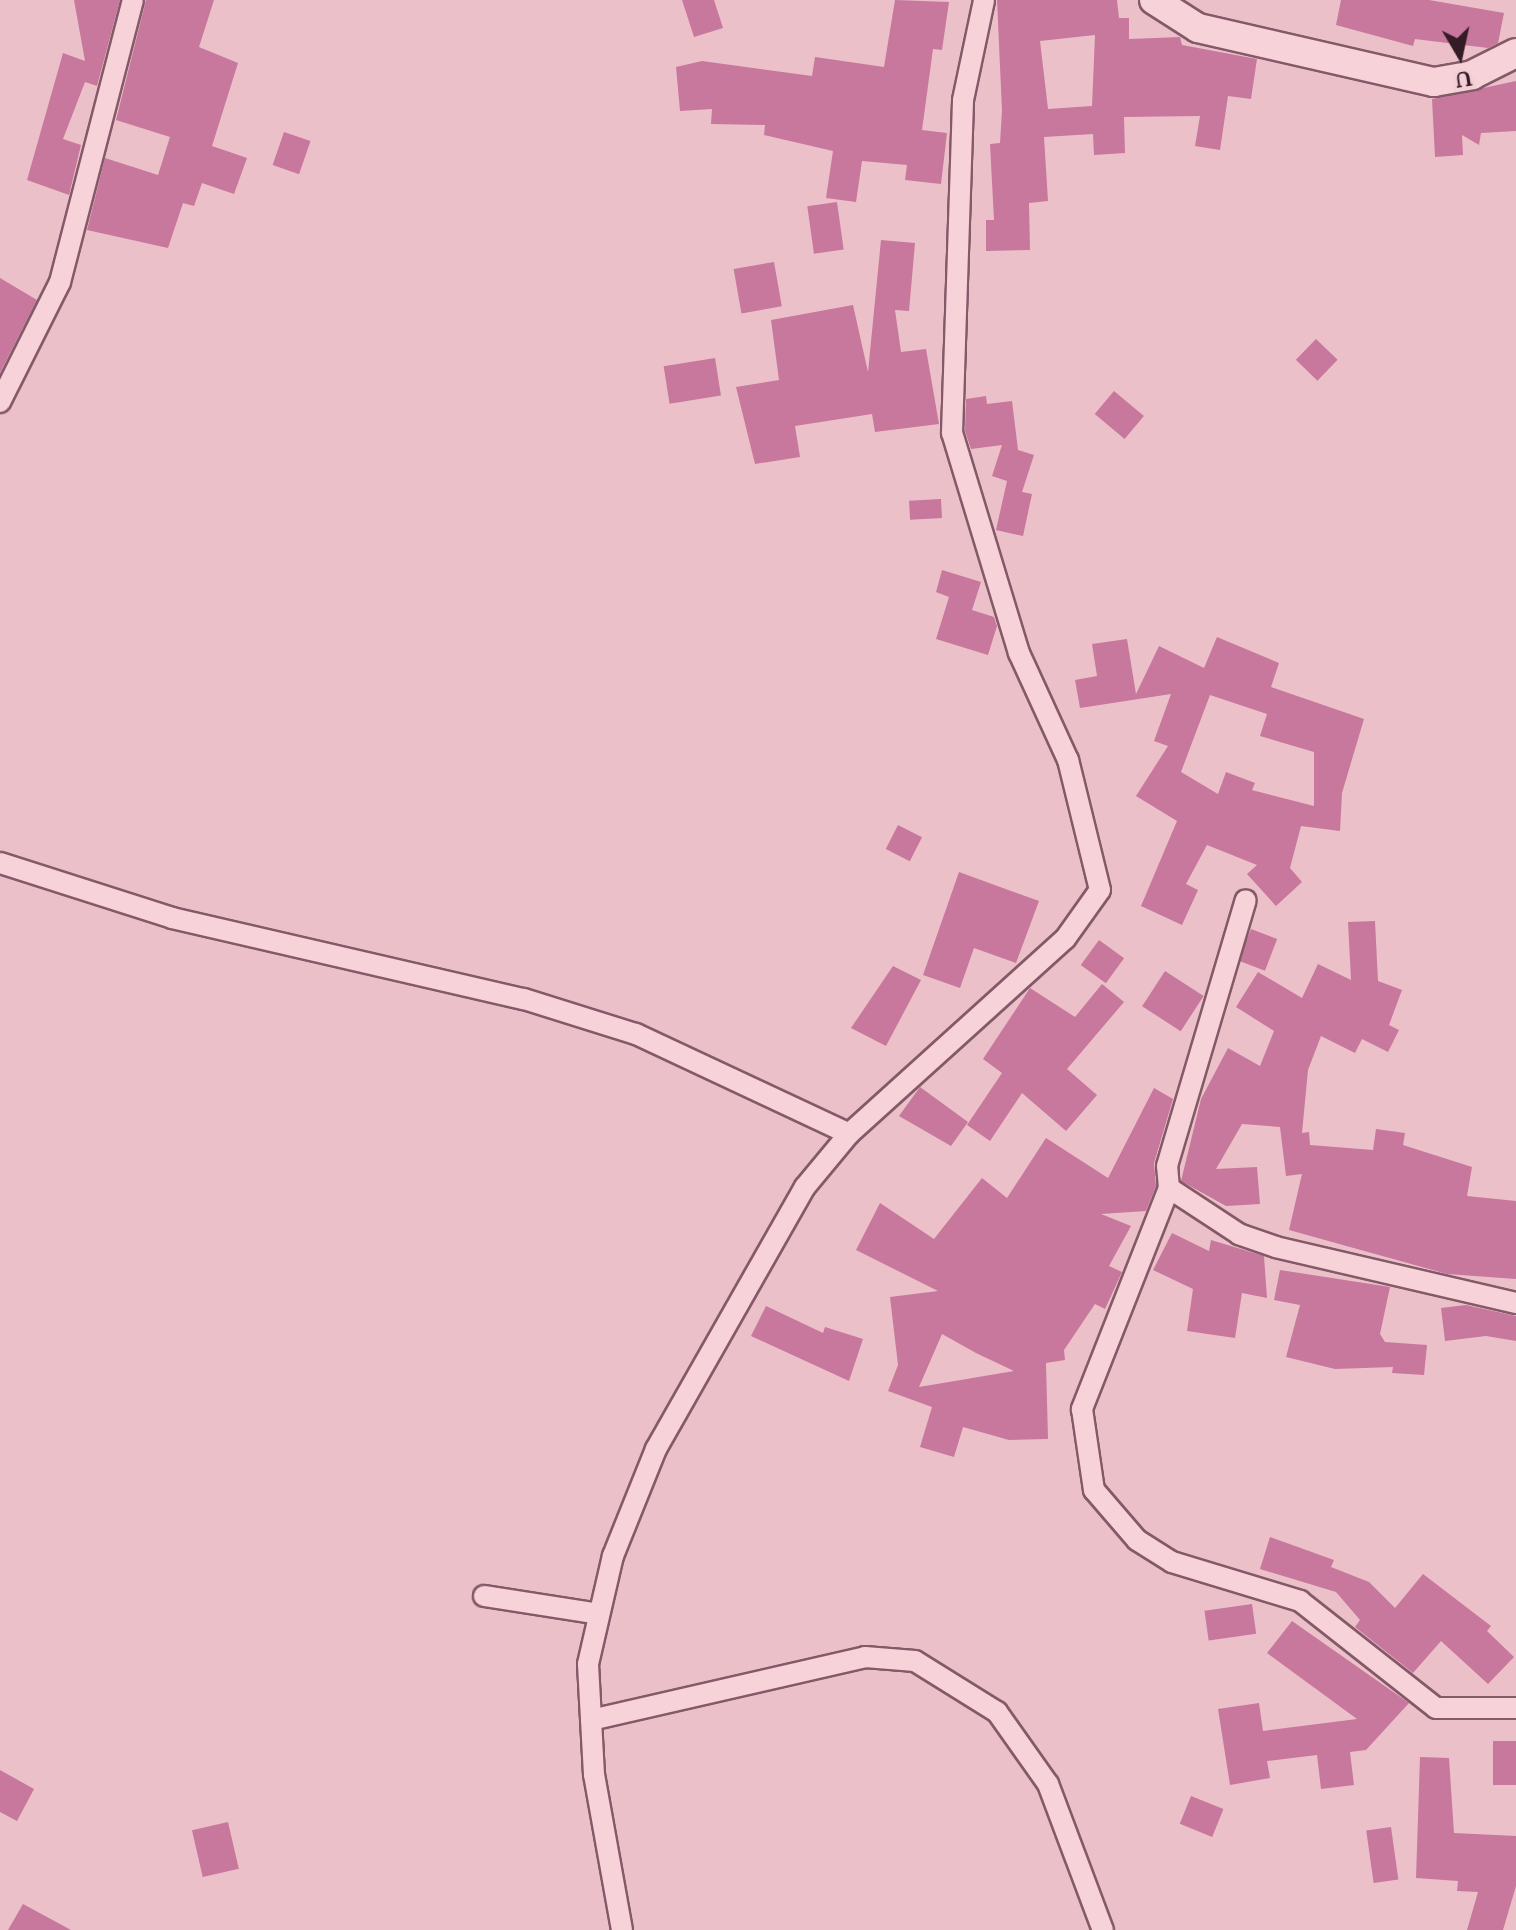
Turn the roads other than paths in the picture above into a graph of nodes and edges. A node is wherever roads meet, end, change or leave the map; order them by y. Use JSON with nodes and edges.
{"nodes":[{"id":1,"x":133,"y":0,"type":"edge"},
{"id":2,"x":984,"y":0,"type":"edge"},
{"id":3,"x":1154,"y":0,"type":"edge"},
{"id":4,"x":1516,"y":53,"type":"edge"},
{"id":5,"x":0,"y":402,"type":"edge"},
{"id":6,"x":0,"y":863,"type":"edge"},
{"id":7,"x":1246,"y":900,"type":"dead end"},
{"id":8,"x":849,"y":1134,"type":"junction"},
{"id":9,"x":1169,"y":1188,"type":"junction"},
{"id":10,"x":1516,"y":1303,"type":"edge"},
{"id":11,"x":484,"y":1596,"type":"dead end"},
{"id":12,"x":599,"y":1614,"type":"junction"},
{"id":13,"x":1516,"y":1708,"type":"edge"},
{"id":14,"x":591,"y":1720,"type":"junction"},
{"id":15,"x":622,"y":1930,"type":"edge"},
{"id":16,"x":1103,"y":1930,"type":"edge"}],
"edges":[{"from":1,"to":5,"type":"street"},
{"from":2,"to":8,"type":"street"},
{"from":3,"to":4,"type":"main road"},
{"from":6,"to":8,"type":"street"},
{"from":7,"to":9,"type":"street"},
{"from":8,"to":12,"type":"street"},
{"from":9,"to":10,"type":"street"},
{"from":9,"to":13,"type":"street"},
{"from":11,"to":12,"type":"street"},
{"from":12,"to":14,"type":"street"},
{"from":14,"to":15,"type":"street"},
{"from":14,"to":16,"type":"street"}]}
